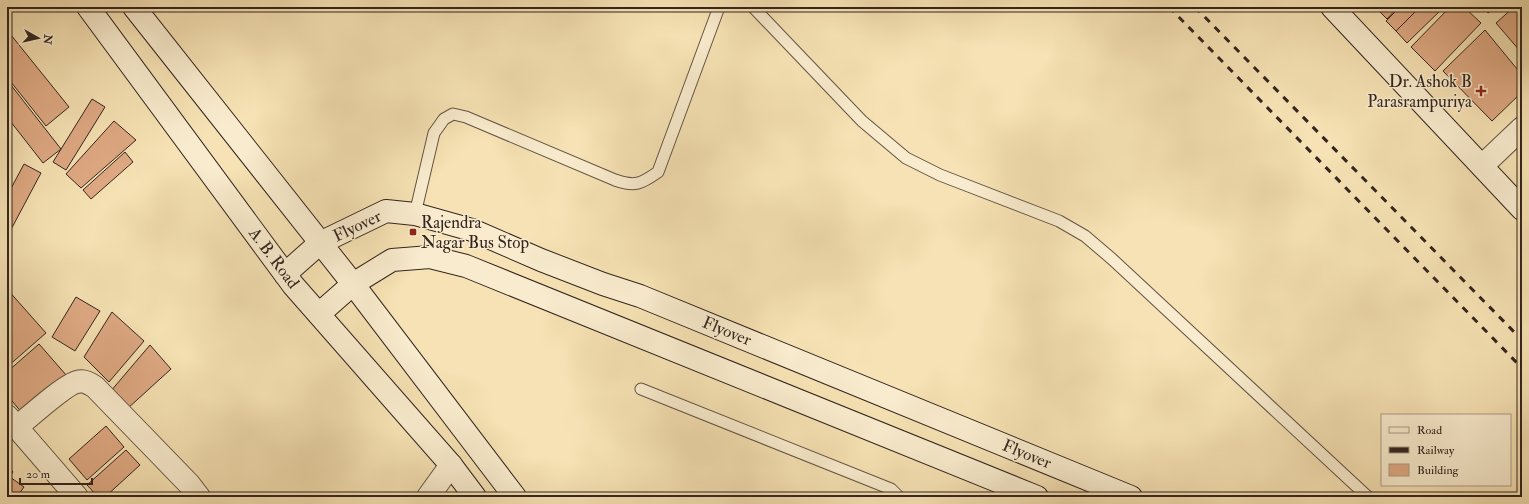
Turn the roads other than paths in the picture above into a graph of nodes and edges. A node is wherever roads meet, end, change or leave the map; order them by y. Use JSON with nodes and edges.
{"nodes":[{"id":1,"x":88,"y":7,"type":"edge"},
{"id":2,"x":134,"y":7,"type":"edge"},
{"id":3,"x":719,"y":7,"type":"edge"},
{"id":4,"x":753,"y":7,"type":"edge"},
{"id":5,"x":1332,"y":7,"type":"edge"},
{"id":6,"x":1522,"y":128,"type":"edge"},
{"id":7,"x":1482,"y":166,"type":"junction"},
{"id":8,"x":1522,"y":209,"type":"edge"},
{"id":9,"x":416,"y":214,"type":"junction"},
{"id":10,"x":320,"y":243,"type":"junction"},
{"id":11,"x":285,"y":274,"type":"junction"},
{"id":12,"x":353,"y":284,"type":"junction"},
{"id":13,"x":319,"y":314,"type":"junction"},
{"id":14,"x":641,"y":389,"type":"dead end"},
{"id":15,"x":12,"y":422,"type":"edge"},
{"id":16,"x":451,"y":465,"type":"junction"},
{"id":17,"x":77,"y":497,"type":"edge"},
{"id":18,"x":199,"y":497,"type":"edge"},
{"id":19,"x":428,"y":497,"type":"edge"},
{"id":20,"x":475,"y":497,"type":"edge"},
{"id":21,"x":515,"y":497,"type":"edge"},
{"id":22,"x":899,"y":497,"type":"edge"},
{"id":23,"x":1037,"y":497,"type":"edge"},
{"id":24,"x":1132,"y":497,"type":"edge"},
{"id":25,"x":1368,"y":497,"type":"edge"}],
"edges":[{"from":1,"to":11,"type":"main road","name":"A. B. Road"},
{"from":2,"to":10,"type":"main road"},
{"from":3,"to":9,"type":"lane"},
{"from":4,"to":25,"type":"lane"},
{"from":5,"to":7,"type":"main road"},
{"from":6,"to":7,"type":"main road"},
{"from":7,"to":8,"type":"main road"},
{"from":9,"to":10,"type":"main road","name":"Flyover"},
{"from":9,"to":24,"type":"main road","name":"Flyover"},
{"from":10,"to":11,"type":"main road","name":"Flyover"},
{"from":10,"to":12,"type":"main road"},
{"from":11,"to":13,"type":"main road","name":"A. B. Road"},
{"from":12,"to":13,"type":"main road"},
{"from":12,"to":21,"type":"main road"},
{"from":12,"to":23,"type":"main road"},
{"from":13,"to":16,"type":"main road","name":"A. B. Road"},
{"from":14,"to":22,"type":"lane"},
{"from":15,"to":17,"type":"main road"},
{"from":15,"to":18,"type":"main road"},
{"from":16,"to":19,"type":"main road"},
{"from":16,"to":20,"type":"main road","name":"A. B. Road"}]}
